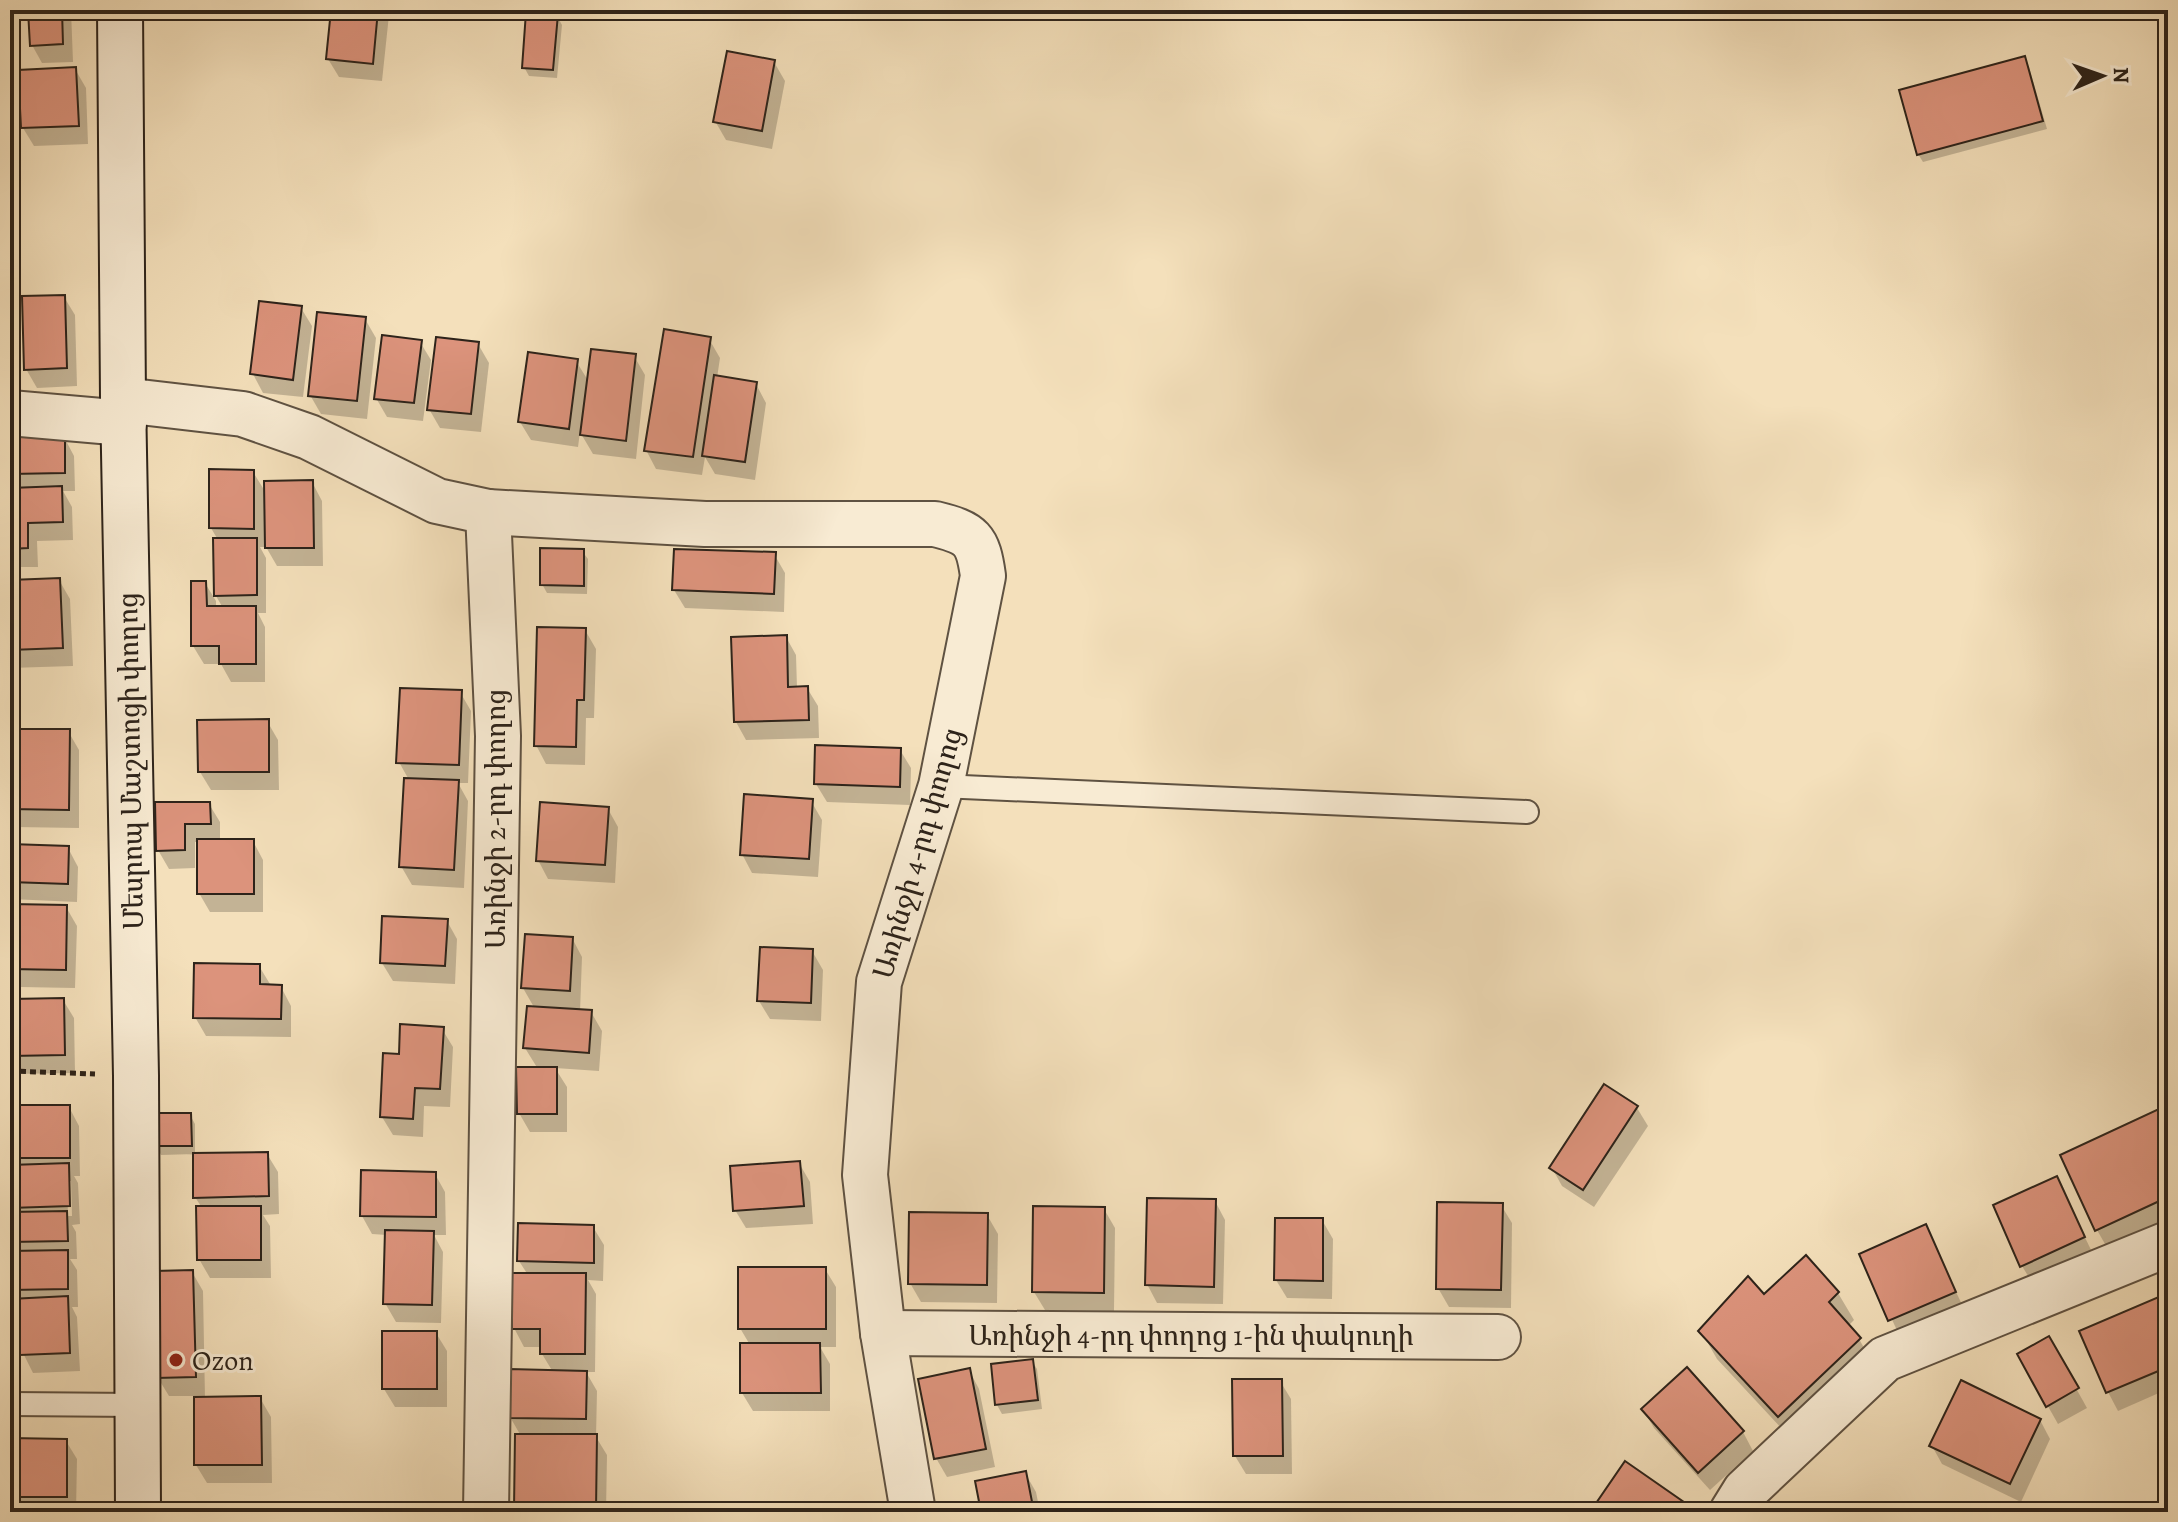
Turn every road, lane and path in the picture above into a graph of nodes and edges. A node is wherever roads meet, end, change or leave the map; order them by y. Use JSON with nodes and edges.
{"nodes":[{"id":1,"x":120,"y":10,"type":"edge"},
{"id":2,"x":123,"y":411,"type":"junction"},
{"id":3,"x":10,"y":413,"type":"edge"},
{"id":4,"x":488,"y":512,"type":"junction"},
{"id":5,"x":941,"y":786,"type":"junction"},
{"id":6,"x":1527,"y":812,"type":"dead end"},
{"id":7,"x":10,"y":1071,"type":"edge"},
{"id":8,"x":136,"y":1076,"type":"junction"},
{"id":9,"x":2168,"y":1244,"type":"edge"},
{"id":10,"x":883,"y":1333,"type":"junction"},
{"id":11,"x":1498,"y":1337,"type":"dead end"},
{"id":12,"x":10,"y":1404,"type":"edge"},
{"id":13,"x":137,"y":1405,"type":"junction"},
{"id":14,"x":138,"y":1512,"type":"edge"},
{"id":15,"x":486,"y":1512,"type":"edge"},
{"id":16,"x":913,"y":1512,"type":"edge"},
{"id":17,"x":1732,"y":1512,"type":"edge"}],
"edges":[{"from":1,"to":2,"type":"street","name":"Մեսրոպ Մաշտոցի փողոց"},
{"from":2,"to":3,"type":"street"},
{"from":2,"to":4,"type":"street"},
{"from":2,"to":8,"type":"street","name":"Մեսրոպ Մաշտոցի փողոց"},
{"from":4,"to":5,"type":"street","name":"Առինջի 4-րդ փողոց"},
{"from":4,"to":15,"type":"street","name":"Առինջի 2-րդ փողոց"},
{"from":5,"to":6,"type":"lane"},
{"from":5,"to":10,"type":"street","name":"Առինջի 4-րդ փողոց"},
{"from":7,"to":8,"type":"path"},
{"from":8,"to":13,"type":"street","name":"Մեսրոպ Մաշտոցի փողոց"},
{"from":9,"to":17,"type":"street"},
{"from":10,"to":11,"type":"street","name":"Առինջի 4-րդ փողոց 1-ին փակուղի"},
{"from":10,"to":16,"type":"street","name":"Առինջի 4-րդ փողոց"},
{"from":12,"to":13,"type":"lane"},
{"from":13,"to":14,"type":"street","name":"Մեսրոպ Մաշտոցի փողոց"}]}
